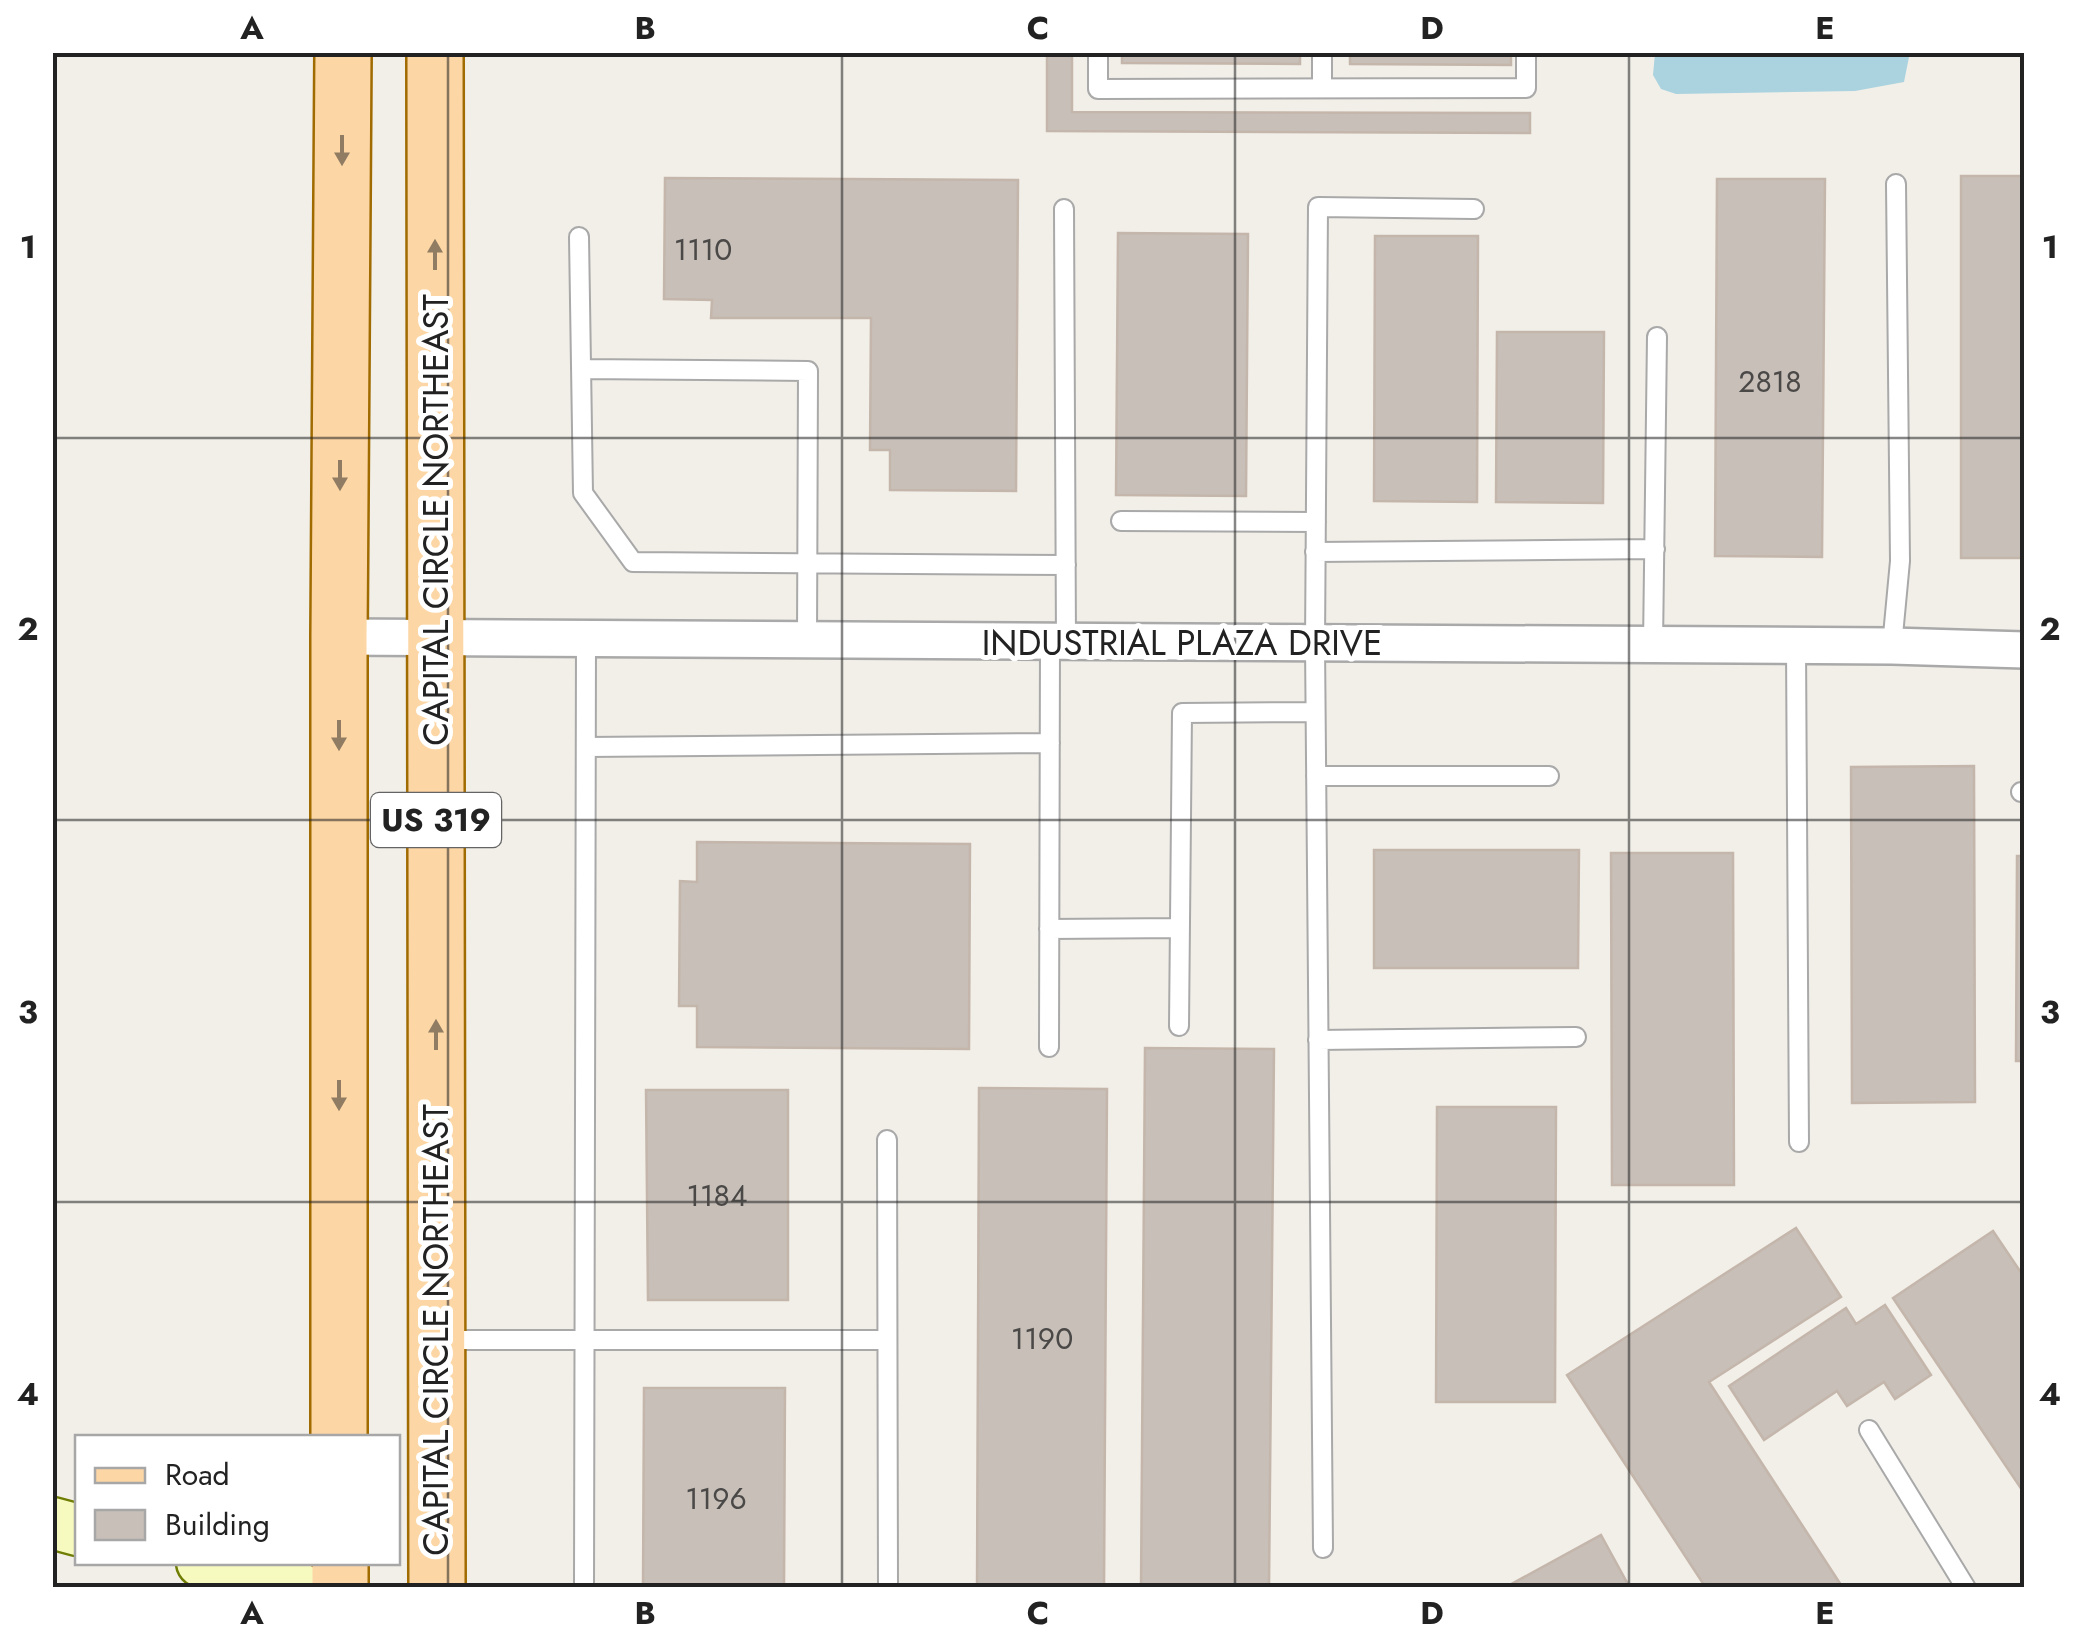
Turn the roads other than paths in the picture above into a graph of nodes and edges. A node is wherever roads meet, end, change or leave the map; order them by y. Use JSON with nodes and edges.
{"nodes":[{"id":1,"x":343,"y":52,"type":"edge"},
{"id":2,"x":435,"y":52,"type":"edge"},
{"id":3,"x":1098,"y":52,"type":"edge"},
{"id":4,"x":1322,"y":52,"type":"edge"},
{"id":5,"x":1526,"y":52,"type":"edge"},
{"id":6,"x":1322,"y":88,"type":"junction"},
{"id":7,"x":1896,"y":184,"type":"dead end"},
{"id":8,"x":1064,"y":209,"type":"dead end"},
{"id":9,"x":1474,"y":209,"type":"dead end"},
{"id":10,"x":579,"y":237,"type":"dead end"},
{"id":11,"x":1657,"y":337,"type":"dead end"},
{"id":12,"x":581,"y":369,"type":"junction"},
{"id":13,"x":1121,"y":521,"type":"dead end"},
{"id":14,"x":1316,"y":522,"type":"junction"},
{"id":15,"x":1654,"y":550,"type":"junction"},
{"id":16,"x":1315,"y":552,"type":"junction"},
{"id":17,"x":807,"y":564,"type":"junction"},
{"id":18,"x":1066,"y":565,"type":"junction"},
{"id":19,"x":339,"y":638,"type":"junction"},
{"id":20,"x":436,"y":639,"type":"junction"},
{"id":21,"x":586,"y":640,"type":"junction"},
{"id":22,"x":807,"y":640,"type":"junction"},
{"id":23,"x":1058,"y":642,"type":"junction"},
{"id":24,"x":1314,"y":644,"type":"junction"},
{"id":25,"x":1654,"y":645,"type":"junction"},
{"id":26,"x":1796,"y":646,"type":"junction"},
{"id":27,"x":1892,"y":646,"type":"junction"},
{"id":28,"x":2024,"y":650,"type":"edge"},
{"id":29,"x":1315,"y":712,"type":"junction"},
{"id":30,"x":1050,"y":742,"type":"junction"},
{"id":31,"x":586,"y":747,"type":"junction"},
{"id":32,"x":1316,"y":776,"type":"junction"},
{"id":33,"x":1549,"y":776,"type":"dead end"},
{"id":34,"x":1180,"y":928,"type":"junction"},
{"id":35,"x":1049,"y":929,"type":"junction"},
{"id":36,"x":1179,"y":1026,"type":"dead end"},
{"id":37,"x":1576,"y":1037,"type":"dead end"},
{"id":38,"x":1318,"y":1040,"type":"junction"},
{"id":39,"x":1049,"y":1047,"type":"dead end"},
{"id":40,"x":887,"y":1140,"type":"dead end"},
{"id":41,"x":1800,"y":1142,"type":"dead end"},
{"id":42,"x":436,"y":1340,"type":"junction"},
{"id":43,"x":585,"y":1340,"type":"junction"},
{"id":44,"x":887,"y":1340,"type":"junction"},
{"id":45,"x":1869,"y":1430,"type":"dead end"},
{"id":46,"x":340,"y":1435,"type":"edge"},
{"id":47,"x":1322,"y":1548,"type":"dead end"},
{"id":48,"x":213,"y":1565,"type":"edge"},
{"id":49,"x":300,"y":1588,"type":"edge"},
{"id":50,"x":436,"y":1588,"type":"edge"},
{"id":51,"x":584,"y":1588,"type":"edge"},
{"id":52,"x":888,"y":1588,"type":"edge"},
{"id":53,"x":1966,"y":1588,"type":"edge"}],
"edges":[{"from":1,"to":19,"type":"main road","number":"US 319","one_way":true},
{"from":20,"to":2,"type":"main road","name":"CAPITAL CIRCLE NORTHEAST","number":"US 319","one_way":true},
{"from":3,"to":6,"type":"lane"},
{"from":4,"to":6,"type":"lane"},
{"from":5,"to":6,"type":"lane"},
{"from":7,"to":27,"type":"lane"},
{"from":8,"to":18,"type":"lane"},
{"from":9,"to":14,"type":"lane"},
{"from":10,"to":12,"type":"lane"},
{"from":11,"to":15,"type":"lane"},
{"from":12,"to":17,"type":"lane"},
{"from":12,"to":17,"type":"lane"},
{"from":13,"to":14,"type":"lane"},
{"from":14,"to":16,"type":"lane"},
{"from":15,"to":16,"type":"lane"},
{"from":15,"to":25,"type":"lane"},
{"from":16,"to":24,"type":"lane"},
{"from":17,"to":18,"type":"lane"},
{"from":17,"to":22,"type":"lane"},
{"from":18,"to":23,"type":"lane"},
{"from":19,"to":20,"type":"street","name":"INDUSTRIAL PLAZA DRIVE"},
{"from":19,"to":46,"type":"main road","number":"US 319","one_way":true},
{"from":20,"to":21,"type":"street","name":"INDUSTRIAL PLAZA DRIVE"},
{"from":42,"to":20,"type":"main road","name":"CAPITAL CIRCLE NORTHEAST","number":"US 319","one_way":true},
{"from":21,"to":22,"type":"street","name":"INDUSTRIAL PLAZA DRIVE"},
{"from":21,"to":31,"type":"lane"},
{"from":22,"to":23,"type":"street","name":"INDUSTRIAL PLAZA DRIVE"},
{"from":23,"to":24,"type":"street","name":"INDUSTRIAL PLAZA DRIVE"},
{"from":23,"to":30,"type":"lane"},
{"from":24,"to":25,"type":"street","name":"INDUSTRIAL PLAZA DRIVE"},
{"from":24,"to":29,"type":"lane"},
{"from":25,"to":26,"type":"street","name":"INDUSTRIAL PLAZA DRIVE"},
{"from":26,"to":27,"type":"street","name":"INDUSTRIAL PLAZA DRIVE"},
{"from":26,"to":41,"type":"lane"},
{"from":27,"to":28,"type":"street","name":"INDUSTRIAL PLAZA DRIVE"},
{"from":29,"to":32,"type":"lane"},
{"from":29,"to":34,"type":"lane"},
{"from":30,"to":31,"type":"lane"},
{"from":30,"to":35,"type":"lane"},
{"from":31,"to":43,"type":"lane"},
{"from":32,"to":33,"type":"lane"},
{"from":32,"to":38,"type":"lane"},
{"from":34,"to":35,"type":"lane"},
{"from":34,"to":36,"type":"lane"},
{"from":35,"to":39,"type":"lane"},
{"from":37,"to":38,"type":"lane"},
{"from":38,"to":47,"type":"lane"},
{"from":40,"to":44,"type":"lane"},
{"from":42,"to":43,"type":"lane"},
{"from":42,"to":50,"type":"main road","name":"CAPITAL CIRCLE NORTHEAST","number":"US 319"},
{"from":43,"to":44,"type":"lane"},
{"from":43,"to":51,"type":"lane"},
{"from":44,"to":52,"type":"lane"},
{"from":45,"to":53,"type":"lane"},
{"from":48,"to":49,"type":"street"}]}
